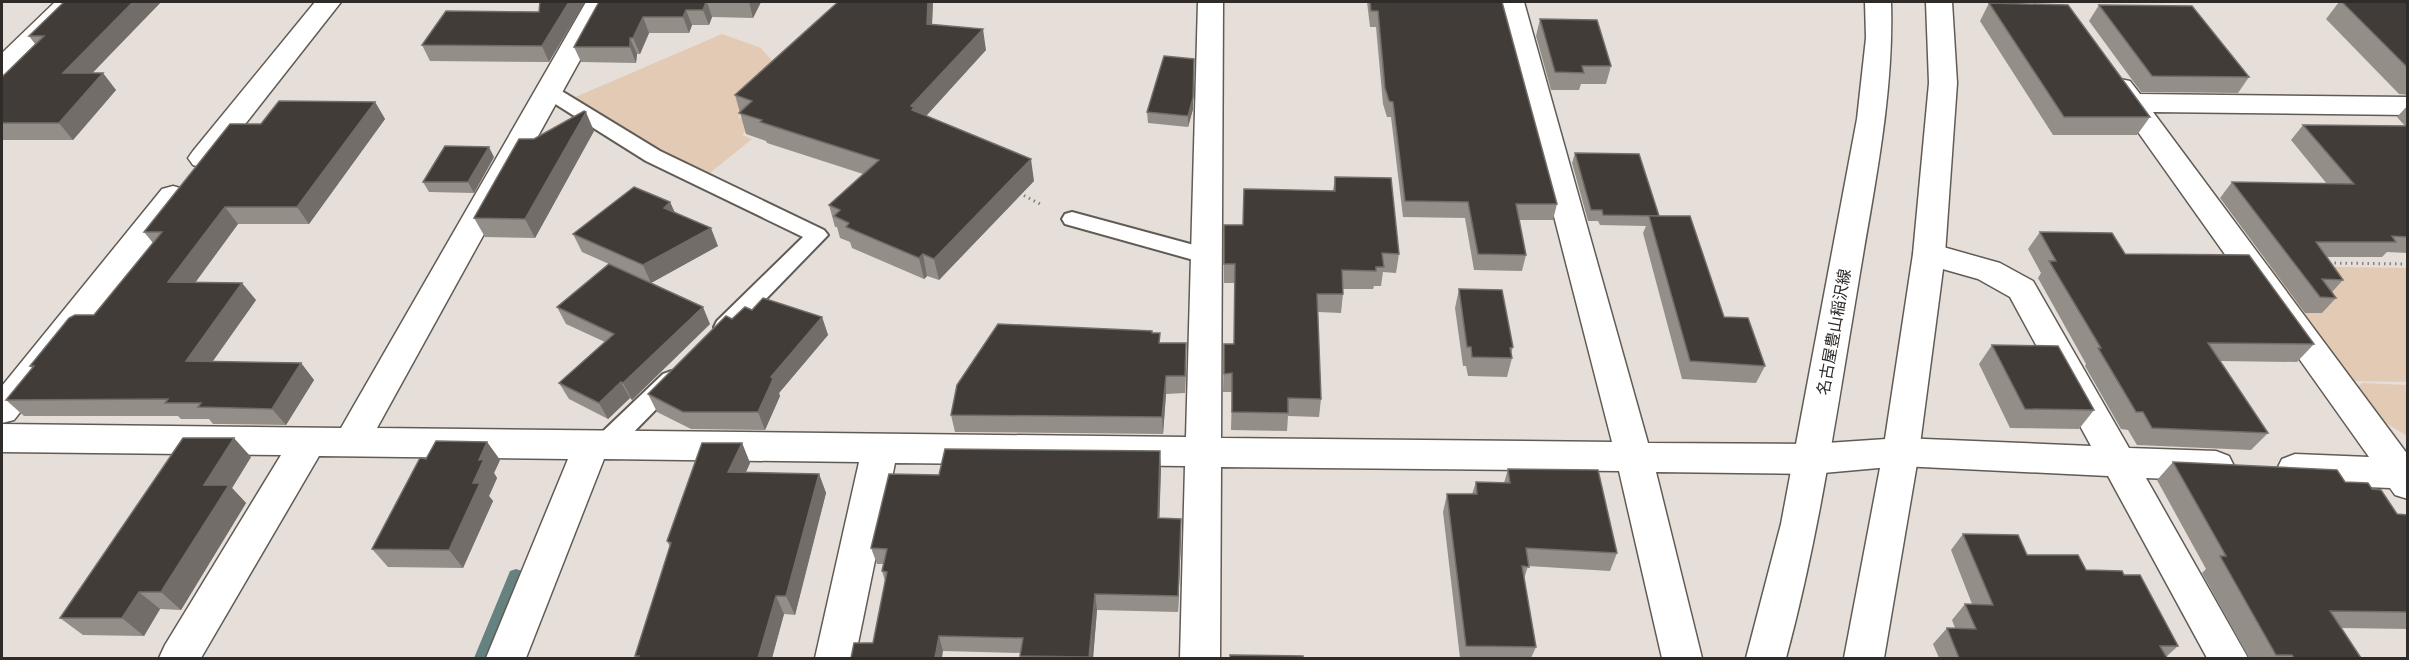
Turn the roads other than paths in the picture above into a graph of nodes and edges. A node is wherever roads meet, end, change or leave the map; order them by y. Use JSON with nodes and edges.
{"nodes":[{"id":1,"x":69,"y":2,"type":"edge"},
{"id":2,"x":328,"y":2,"type":"edge"},
{"id":3,"x":598,"y":2,"type":"edge"},
{"id":4,"x":1211,"y":2,"type":"edge"},
{"id":5,"x":1512,"y":2,"type":"edge"},
{"id":6,"x":1878,"y":2,"type":"edge"},
{"id":7,"x":1940,"y":2,"type":"edge"},
{"id":8,"x":2105,"y":66,"type":"edge"},
{"id":9,"x":2,"y":67,"type":"edge"},
{"id":10,"x":548,"y":91,"type":"junction"},
{"id":11,"x":2132,"y":103,"type":"junction"},
{"id":12,"x":2408,"y":106,"type":"edge"},
{"id":13,"x":1072,"y":219,"type":"road end"},
{"id":14,"x":1929,"y":254,"type":"junction"},
{"id":15,"x":1208,"y":256,"type":"junction"},
{"id":16,"x":707,"y":345,"type":"edge"},
{"id":17,"x":682,"y":369,"type":"edge"},
{"id":18,"x":2,"y":410,"type":"edge"},
{"id":19,"x":2,"y":438,"type":"edge"},
{"id":20,"x":309,"y":441,"type":"junction"},
{"id":21,"x":351,"y":442,"type":"junction"},
{"id":22,"x":599,"y":445,"type":"junction"},
{"id":23,"x":880,"y":448,"type":"junction"},
{"id":24,"x":1205,"y":452,"type":"junction"},
{"id":25,"x":1901,"y":452,"type":"junction"},
{"id":26,"x":1634,"y":457,"type":"junction"},
{"id":27,"x":1812,"y":459,"type":"junction"},
{"id":28,"x":2116,"y":461,"type":"junction"},
{"id":29,"x":2405,"y":477,"type":"edge"},
{"id":30,"x":179,"y":658,"type":"edge"},
{"id":31,"x":506,"y":658,"type":"edge"},
{"id":32,"x":836,"y":658,"type":"edge"},
{"id":33,"x":1200,"y":658,"type":"edge"},
{"id":34,"x":1682,"y":658,"type":"edge"},
{"id":35,"x":1766,"y":658,"type":"edge"},
{"id":36,"x":1864,"y":658,"type":"edge"},
{"id":37,"x":2228,"y":658,"type":"edge"}],
"edges":[{"from":1,"to":9,"type":"street"},
{"from":2,"to":18,"type":"street"},
{"from":3,"to":10,"type":"street"},
{"from":4,"to":15,"type":"street"},
{"from":5,"to":26,"type":"street"},
{"from":6,"to":27,"type":"street","name":"名古屋豊山稲沢線"},
{"from":7,"to":14,"type":"street"},
{"from":8,"to":11,"type":"street"},
{"from":10,"to":16,"type":"lane"},
{"from":10,"to":21,"type":"street"},
{"from":11,"to":12,"type":"street"},
{"from":11,"to":29,"type":"street"},
{"from":13,"to":15,"type":"lane"},
{"from":14,"to":25,"type":"street"},
{"from":14,"to":28,"type":"street"},
{"from":15,"to":24,"type":"street"},
{"from":17,"to":22,"type":"lane"},
{"from":19,"to":20,"type":"street"},
{"from":20,"to":21,"type":"street"},
{"from":20,"to":30,"type":"street"},
{"from":21,"to":22,"type":"street"},
{"from":22,"to":23,"type":"street"},
{"from":22,"to":31,"type":"street"},
{"from":23,"to":24,"type":"street"},
{"from":23,"to":32,"type":"street"},
{"from":24,"to":26,"type":"street"},
{"from":24,"to":33,"type":"street"},
{"from":25,"to":27,"type":"street"},
{"from":25,"to":28,"type":"street"},
{"from":25,"to":36,"type":"street"},
{"from":26,"to":27,"type":"street"},
{"from":26,"to":34,"type":"street"},
{"from":27,"to":35,"type":"street","name":"名古屋豊山稲沢線"},
{"from":28,"to":29,"type":"street"},
{"from":28,"to":37,"type":"street"}]}
